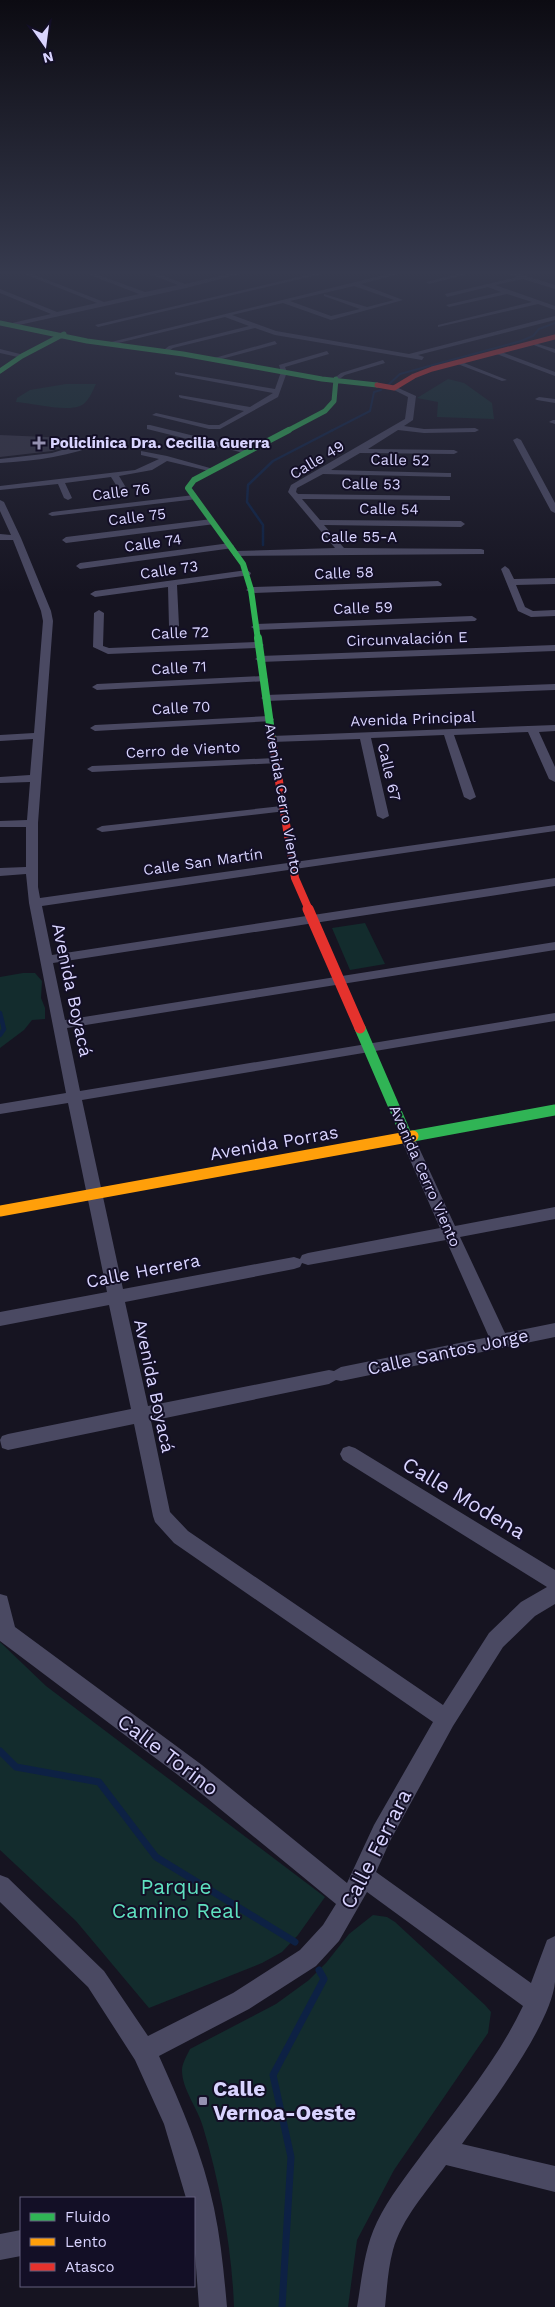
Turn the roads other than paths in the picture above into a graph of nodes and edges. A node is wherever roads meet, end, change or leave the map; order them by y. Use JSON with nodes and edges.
{"nodes":[{"id":1,"x":198,"y":378,"type":"edge"},
{"id":2,"x":280,"y":378,"type":"edge"},
{"id":3,"x":412,"y":378,"type":"edge"},
{"id":4,"x":498,"y":378,"type":"edge"},
{"id":5,"x":336,"y":379,"type":"joint"},
{"id":6,"x":504,"y":380,"type":"dead end"},
{"id":7,"x":394,"y":388,"type":"junction"},
{"id":8,"x":278,"y":392,"type":"junction"},
{"id":9,"x":181,"y":396,"type":"dead end"},
{"id":10,"x":539,"y":399,"type":"dead end"},
{"id":11,"x":555,"y":401,"type":"edge"},
{"id":12,"x":252,"y":410,"type":"junction"},
{"id":13,"x":156,"y":415,"type":"dead end"},
{"id":14,"x":150,"y":427,"type":"dead end"},
{"id":15,"x":398,"y":428,"type":"junction"},
{"id":16,"x":475,"y":430,"type":"dead end"},
{"id":17,"x":102,"y":440,"type":"dead end"},
{"id":18,"x":518,"y":440,"type":"dead end"},
{"id":19,"x":360,"y":451,"type":"junction"},
{"id":20,"x":248,"y":452,"type":"junction"},
{"id":21,"x":454,"y":452,"type":"dead end"},
{"id":22,"x":144,"y":453,"type":"dead end"},
{"id":23,"x":167,"y":458,"type":"junction"},
{"id":24,"x":0,"y":461,"type":"edge"},
{"id":25,"x":214,"y":470,"type":"junction"},
{"id":26,"x":322,"y":472,"type":"junction"},
{"id":27,"x":114,"y":475,"type":"junction"},
{"id":28,"x":448,"y":475,"type":"dead end"},
{"id":29,"x":60,"y":480,"type":"junction"},
{"id":30,"x":0,"y":488,"type":"edge"},
{"id":31,"x":124,"y":491,"type":"dead end"},
{"id":32,"x":295,"y":496,"type":"junction"},
{"id":33,"x":194,"y":497,"type":"junction"},
{"id":34,"x":68,"y":498,"type":"dead end"},
{"id":35,"x":447,"y":498,"type":"dead end"},
{"id":36,"x":552,"y":500,"type":"edge"},
{"id":37,"x":0,"y":502,"type":"edge"},
{"id":38,"x":555,"y":511,"type":"edge"},
{"id":39,"x":52,"y":514,"type":"dead end"},
{"id":40,"x":212,"y":522,"type":"junction"},
{"id":41,"x":317,"y":522,"type":"junction"},
{"id":42,"x":461,"y":524,"type":"dead end"},
{"id":43,"x":0,"y":536,"type":"edge"},
{"id":44,"x":17,"y":537,"type":"junction"},
{"id":45,"x":66,"y":540,"type":"dead end"},
{"id":46,"x":233,"y":550,"type":"junction"},
{"id":47,"x":342,"y":551,"type":"junction"},
{"id":48,"x":481,"y":552,"type":"dead end"},
{"id":49,"x":80,"y":566,"type":"dead end"},
{"id":50,"x":504,"y":569,"type":"dead end"},
{"id":51,"x":246,"y":573,"type":"junction"},
{"id":52,"x":555,"y":581,"type":"edge"},
{"id":53,"x":510,"y":582,"type":"junction"},
{"id":54,"x":172,"y":583,"type":"junction"},
{"id":55,"x":438,"y":584,"type":"dead end"},
{"id":56,"x":251,"y":590,"type":"junction"},
{"id":57,"x":95,"y":594,"type":"dead end"},
{"id":58,"x":99,"y":613,"type":"dead end"},
{"id":59,"x":555,"y":613,"type":"edge"},
{"id":60,"x":472,"y":618,"type":"dead end"},
{"id":61,"x":174,"y":626,"type":"dead end"},
{"id":62,"x":256,"y":627,"type":"junction"},
{"id":63,"x":259,"y":645,"type":"junction"},
{"id":64,"x":555,"y":648,"type":"edge"},
{"id":65,"x":260,"y":659,"type":"junction"},
{"id":66,"x":263,"y":679,"type":"junction"},
{"id":67,"x":97,"y":686,"type":"dead end"},
{"id":68,"x":555,"y":687,"type":"edge"},
{"id":69,"x":266,"y":698,"type":"junction"},
{"id":70,"x":269,"y":719,"type":"junction"},
{"id":71,"x":95,"y":728,"type":"dead end"},
{"id":72,"x":555,"y":728,"type":"edge"},
{"id":73,"x":532,"y":729,"type":"junction"},
{"id":74,"x":448,"y":732,"type":"junction"},
{"id":75,"x":39,"y":736,"type":"junction"},
{"id":76,"x":365,"y":736,"type":"junction"},
{"id":77,"x":0,"y":738,"type":"edge"},
{"id":78,"x":272,"y":740,"type":"junction"},
{"id":79,"x":275,"y":761,"type":"junction"},
{"id":80,"x":92,"y":769,"type":"dead end"},
{"id":81,"x":35,"y":778,"type":"junction"},
{"id":82,"x":555,"y":779,"type":"edge"},
{"id":83,"x":0,"y":780,"type":"edge"},
{"id":84,"x":470,"y":797,"type":"dead end"},
{"id":85,"x":282,"y":809,"type":"junction"},
{"id":86,"x":383,"y":816,"type":"dead end"},
{"id":87,"x":32,"y":823,"type":"junction"},
{"id":88,"x":0,"y":824,"type":"edge"},
{"id":89,"x":102,"y":828,"type":"dead end"},
{"id":90,"x":555,"y":828,"type":"edge"},
{"id":91,"x":293,"y":866,"type":"junction"},
{"id":92,"x":31,"y":870,"type":"junction"},
{"id":93,"x":0,"y":872,"type":"edge"},
{"id":94,"x":555,"y":882,"type":"edge"},
{"id":95,"x":35,"y":903,"type":"junction"},
{"id":96,"x":313,"y":920,"type":"junction"},
{"id":97,"x":555,"y":946,"type":"edge"},
{"id":98,"x":46,"y":960,"type":"junction"},
{"id":99,"x":340,"y":980,"type":"junction"},
{"id":100,"x":555,"y":1017,"type":"edge"},
{"id":101,"x":59,"y":1025,"type":"junction"},
{"id":102,"x":369,"y":1048,"type":"junction"},
{"id":103,"x":75,"y":1097,"type":"junction"},
{"id":104,"x":0,"y":1110,"type":"edge"},
{"id":105,"x":555,"y":1110,"type":"edge"},
{"id":106,"x":407,"y":1137,"type":"junction"},
{"id":107,"x":94,"y":1194,"type":"junction"},
{"id":108,"x":0,"y":1211,"type":"edge"},
{"id":109,"x":555,"y":1213,"type":"edge"},
{"id":110,"x":450,"y":1233,"type":"junction"},
{"id":111,"x":115,"y":1297,"type":"junction"},
{"id":112,"x":0,"y":1320,"type":"edge"},
{"id":113,"x":555,"y":1330,"type":"edge"},
{"id":114,"x":500,"y":1342,"type":"junction"},
{"id":115,"x":141,"y":1416,"type":"junction"},
{"id":116,"x":8,"y":1442,"type":"dead end"},
{"id":117,"x":349,"y":1454,"type":"dead end"},
{"id":118,"x":555,"y":1581,"type":"edge"},
{"id":119,"x":555,"y":1593,"type":"edge"},
{"id":120,"x":0,"y":1603,"type":"edge"},
{"id":121,"x":446,"y":1719,"type":"junction"},
{"id":122,"x":362,"y":1876,"type":"junction"},
{"id":123,"x":0,"y":1887,"type":"edge"},
{"id":124,"x":352,"y":1901,"type":"junction"},
{"id":125,"x":555,"y":1948,"type":"edge"},
{"id":126,"x":537,"y":2002,"type":"junction"},
{"id":127,"x":144,"y":2051,"type":"junction"},
{"id":128,"x":439,"y":2151,"type":"junction"},
{"id":129,"x":555,"y":2179,"type":"edge"},
{"id":130,"x":195,"y":2197,"type":"edge"},
{"id":131,"x":197,"y":2207,"type":"edge"},
{"id":132,"x":20,"y":2243,"type":"edge"},
{"id":133,"x":0,"y":2247,"type":"edge"},
{"id":134,"x":213,"y":2307,"type":"edge"},
{"id":135,"x":371,"y":2307,"type":"edge"}],
"edges":[{"from":1,"to":8,"type":"street"},
{"from":2,"to":8,"type":"street"},
{"from":3,"to":7,"type":"street"},
{"from":4,"to":6,"type":"street"},
{"from":5,"to":7,"type":"street"},
{"from":5,"to":20,"type":"street"},
{"from":7,"to":15,"type":"street","name":"Calle 49"},
{"from":8,"to":12,"type":"street"},
{"from":9,"to":12,"type":"street"},
{"from":10,"to":11,"type":"street"},
{"from":12,"to":13,"type":"street"},
{"from":14,"to":20,"type":"street"},
{"from":15,"to":16,"type":"street"},
{"from":15,"to":19,"type":"street","name":"Calle 49"},
{"from":17,"to":24,"type":"street"},
{"from":18,"to":36,"type":"street"},
{"from":19,"to":21,"type":"street"},
{"from":19,"to":26,"type":"street","name":"Calle 49"},
{"from":20,"to":25,"type":"street"},
{"from":22,"to":23,"type":"street"},
{"from":23,"to":25,"type":"street"},
{"from":23,"to":27,"type":"street"},
{"from":25,"to":33,"type":"street"},
{"from":26,"to":28,"type":"street","name":"Calle 52"},
{"from":26,"to":32,"type":"street","name":"Calle 49"},
{"from":27,"to":29,"type":"street"},
{"from":27,"to":31,"type":"street"},
{"from":29,"to":30,"type":"street"},
{"from":29,"to":34,"type":"street"},
{"from":32,"to":35,"type":"street","name":"Calle 53"},
{"from":32,"to":41,"type":"street","name":"Calle 49"},
{"from":33,"to":39,"type":"street","name":"Calle 76"},
{"from":33,"to":40,"type":"street","name":"Avenida Cerro Viento"},
{"from":36,"to":38,"type":"street"},
{"from":37,"to":44,"type":"street","name":"Avenida Boyacá"},
{"from":40,"to":45,"type":"street","name":"Calle 75"},
{"from":40,"to":46,"type":"street","name":"Avenida Cerro Viento"},
{"from":41,"to":42,"type":"street","name":"Calle 54"},
{"from":41,"to":47,"type":"street","name":"Calle 49"},
{"from":43,"to":44,"type":"street"},
{"from":44,"to":75,"type":"street","name":"Avenida Boyacá"},
{"from":46,"to":47,"type":"street","name":"Calle 55-A"},
{"from":46,"to":49,"type":"street","name":"Calle 74"},
{"from":46,"to":51,"type":"street","name":"Avenida Cerro Viento"},
{"from":47,"to":48,"type":"street","name":"Calle 55-A"},
{"from":50,"to":53,"type":"street"},
{"from":51,"to":54,"type":"street","name":"Calle 73"},
{"from":51,"to":56,"type":"street","name":"Avenida Cerro Viento"},
{"from":52,"to":53,"type":"street"},
{"from":53,"to":59,"type":"street"},
{"from":54,"to":57,"type":"street","name":"Calle 73"},
{"from":54,"to":61,"type":"street"},
{"from":55,"to":56,"type":"street","name":"Calle 58"},
{"from":56,"to":62,"type":"street","name":"Avenida Cerro Viento"},
{"from":58,"to":63,"type":"street","name":"Calle 72"},
{"from":60,"to":62,"type":"street","name":"Calle 59"},
{"from":62,"to":63,"type":"street","name":"Avenida Cerro Viento"},
{"from":63,"to":65,"type":"street","name":"Avenida Cerro Viento"},
{"from":64,"to":65,"type":"street","name":"Circunvalación E"},
{"from":65,"to":66,"type":"street","name":"Avenida Cerro Viento"},
{"from":66,"to":67,"type":"street","name":"Calle 71"},
{"from":66,"to":69,"type":"street","name":"Avenida Cerro Viento"},
{"from":68,"to":69,"type":"street"},
{"from":69,"to":70,"type":"street","name":"Avenida Cerro Viento"},
{"from":70,"to":71,"type":"street","name":"Calle 70"},
{"from":70,"to":78,"type":"street","name":"Avenida Cerro Viento"},
{"from":72,"to":73,"type":"street","name":"Avenida Principal"},
{"from":73,"to":74,"type":"street","name":"Avenida Principal"},
{"from":73,"to":82,"type":"street"},
{"from":74,"to":76,"type":"street","name":"Avenida Principal"},
{"from":74,"to":84,"type":"street"},
{"from":75,"to":77,"type":"street"},
{"from":75,"to":81,"type":"street","name":"Avenida Boyacá"},
{"from":76,"to":78,"type":"street","name":"Avenida Principal"},
{"from":76,"to":86,"type":"street","name":"Calle 67"},
{"from":78,"to":79,"type":"street","name":"Avenida Cerro Viento"},
{"from":79,"to":80,"type":"street","name":"Cerro de Viento"},
{"from":79,"to":85,"type":"street","name":"Avenida Cerro Viento"},
{"from":81,"to":83,"type":"street"},
{"from":81,"to":87,"type":"street","name":"Avenida Boyacá"},
{"from":85,"to":89,"type":"street"},
{"from":85,"to":91,"type":"street","name":"Avenida Cerro Viento"},
{"from":87,"to":88,"type":"street"},
{"from":87,"to":92,"type":"street","name":"Avenida Boyacá"},
{"from":90,"to":91,"type":"street","name":"Calle San Martín"},
{"from":91,"to":95,"type":"street","name":"Calle San Martín"},
{"from":91,"to":96,"type":"street","name":"Avenida Cerro Viento"},
{"from":92,"to":93,"type":"street"},
{"from":92,"to":95,"type":"street","name":"Avenida Boyacá"},
{"from":94,"to":96,"type":"street"},
{"from":95,"to":98,"type":"street","name":"Avenida Boyacá"},
{"from":96,"to":98,"type":"street"},
{"from":96,"to":99,"type":"street","name":"Avenida Cerro Viento"},
{"from":97,"to":99,"type":"street"},
{"from":98,"to":101,"type":"street","name":"Avenida Boyacá"},
{"from":99,"to":101,"type":"street"},
{"from":99,"to":102,"type":"street","name":"Avenida Cerro Viento"},
{"from":100,"to":102,"type":"street"},
{"from":101,"to":103,"type":"street","name":"Avenida Boyacá"},
{"from":102,"to":103,"type":"street"},
{"from":102,"to":106,"type":"street","name":"Avenida Cerro Viento"},
{"from":103,"to":104,"type":"street"},
{"from":103,"to":107,"type":"street","name":"Avenida Boyacá"},
{"from":105,"to":106,"type":"street","name":"Avenida Porras"},
{"from":106,"to":107,"type":"street","name":"Avenida Porras"},
{"from":106,"to":110,"type":"street","name":"Avenida Cerro Viento"},
{"from":107,"to":108,"type":"street","name":"Avenida Porras"},
{"from":107,"to":111,"type":"street","name":"Avenida Boyacá"},
{"from":109,"to":110,"type":"street","name":"Calle Herrera"},
{"from":110,"to":111,"type":"street","name":"Calle Herrera"},
{"from":110,"to":114,"type":"street","name":"Avenida Cerro Viento"},
{"from":111,"to":112,"type":"street","name":"Calle Herrera"},
{"from":111,"to":115,"type":"street","name":"Avenida Boyacá"},
{"from":113,"to":114,"type":"street","name":"Calle Santos Jorge"},
{"from":114,"to":115,"type":"street","name":"Calle Santos Jorge"},
{"from":115,"to":116,"type":"street","name":"Calle Santos Jorge"},
{"from":115,"to":121,"type":"street","name":"Avenida Boyacá"},
{"from":117,"to":118,"type":"street","name":"Calle Modena"},
{"from":119,"to":121,"type":"street","name":"Calle Ferrara"},
{"from":120,"to":124,"type":"street","name":"Calle Torino"},
{"from":121,"to":122,"type":"street","name":"Calle Ferrara"},
{"from":122,"to":124,"type":"street","name":"Calle Ferrara"},
{"from":122,"to":126,"type":"street"},
{"from":123,"to":127,"type":"street"},
{"from":124,"to":127,"type":"street","name":"Calle Ferrara"},
{"from":125,"to":126,"type":"street"},
{"from":126,"to":128,"type":"street"},
{"from":127,"to":130,"type":"street"},
{"from":128,"to":129,"type":"street"},
{"from":128,"to":135,"type":"street"},
{"from":131,"to":134,"type":"street"},
{"from":132,"to":133,"type":"street"}]}
